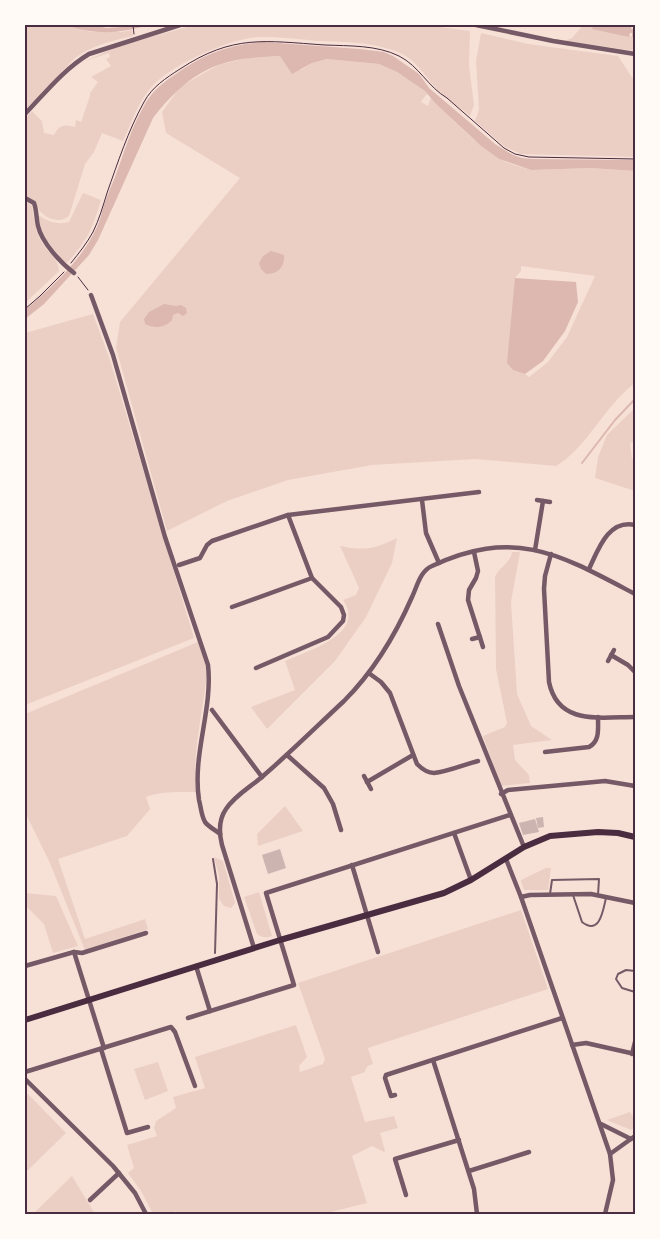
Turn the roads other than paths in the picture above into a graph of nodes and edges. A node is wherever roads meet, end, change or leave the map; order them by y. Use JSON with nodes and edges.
{"nodes":[{"id":1,"x":180,"y":25,"type":"edge"},
{"id":2,"x":476,"y":25,"type":"edge"},
{"id":3,"x":635,"y":54,"type":"edge"},
{"id":4,"x":25,"y":114,"type":"edge"},
{"id":5,"x":25,"y":198,"type":"edge"},
{"id":6,"x":74,"y":274,"type":"road end"},
{"id":7,"x":91,"y":295,"type":"road end"},
{"id":8,"x":471,"y":486,"type":"dead end"},
{"id":9,"x":480,"y":492,"type":"dead end"},
{"id":10,"x":472,"y":493,"type":"junction"},
{"id":11,"x":422,"y":500,"type":"junction"},
{"id":12,"x":537,"y":500,"type":"dead end"},
{"id":13,"x":543,"y":501,"type":"junction"},
{"id":14,"x":550,"y":502,"type":"dead end"},
{"id":15,"x":288,"y":516,"type":"junction"},
{"id":16,"x":635,"y":525,"type":"edge"},
{"id":17,"x":225,"y":536,"type":"junction"},
{"id":18,"x":227,"y":544,"type":"dead end"},
{"id":19,"x":535,"y":550,"type":"junction"},
{"id":20,"x":474,"y":552,"type":"junction"},
{"id":21,"x":551,"y":554,"type":"junction"},
{"id":22,"x":439,"y":563,"type":"junction"},
{"id":23,"x":179,"y":565,"type":"dead end"},
{"id":24,"x":589,"y":570,"type":"junction"},
{"id":25,"x":312,"y":578,"type":"junction"},
{"id":26,"x":635,"y":594,"type":"edge"},
{"id":27,"x":238,"y":605,"type":"junction"},
{"id":28,"x":232,"y":607,"type":"dead end"},
{"id":29,"x":241,"y":612,"type":"dead end"},
{"id":30,"x":438,"y":624,"type":"dead end"},
{"id":31,"x":480,"y":637,"type":"junction"},
{"id":32,"x":472,"y":639,"type":"dead end"},
{"id":33,"x":483,"y":647,"type":"dead end"},
{"id":34,"x":614,"y":650,"type":"dead end"},
{"id":35,"x":611,"y":655,"type":"junction"},
{"id":36,"x":608,"y":661,"type":"dead end"},
{"id":37,"x":266,"y":664,"type":"junction"},
{"id":38,"x":256,"y":668,"type":"dead end"},
{"id":39,"x":268,"y":670,"type":"dead end"},
{"id":40,"x":635,"y":672,"type":"edge"},
{"id":41,"x":370,"y":674,"type":"junction"},
{"id":42,"x":212,"y":710,"type":"dead end"},
{"id":43,"x":635,"y":717,"type":"edge"},
{"id":44,"x":598,"y":718,"type":"junction"},
{"id":45,"x":220,"y":720,"type":"junction"},
{"id":46,"x":214,"y":724,"type":"dead end"},
{"id":47,"x":550,"y":745,"type":"dead end"},
{"id":48,"x":551,"y":751,"type":"junction"},
{"id":49,"x":545,"y":752,"type":"dead end"},
{"id":50,"x":413,"y":755,"type":"junction"},
{"id":51,"x":287,"y":756,"type":"junction"},
{"id":52,"x":478,"y":761,"type":"dead end"},
{"id":53,"x":467,"y":764,"type":"junction"},
{"id":54,"x":469,"y":770,"type":"dead end"},
{"id":55,"x":364,"y":776,"type":"dead end"},
{"id":56,"x":262,"y":777,"type":"junction"},
{"id":57,"x":367,"y":782,"type":"junction"},
{"id":58,"x":635,"y":786,"type":"edge"},
{"id":59,"x":371,"y":789,"type":"dead end"},
{"id":60,"x":502,"y":794,"type":"junction"},
{"id":61,"x":336,"y":813,"type":"junction"},
{"id":62,"x":330,"y":815,"type":"dead end"},
{"id":63,"x":510,"y":815,"type":"junction"},
{"id":64,"x":341,"y":830,"type":"dead end"},
{"id":65,"x":454,"y":833,"type":"junction"},
{"id":66,"x":220,"y":834,"type":"junction"},
{"id":67,"x":635,"y":837,"type":"edge"},
{"id":68,"x":524,"y":847,"type":"junction"},
{"id":69,"x":213,"y":859,"type":"dead end"},
{"id":70,"x":506,"y":859,"type":"junction"},
{"id":71,"x":352,"y":865,"type":"junction"},
{"id":72,"x":471,"y":880,"type":"junction"},
{"id":73,"x":573,"y":893,"type":"junction"},
{"id":74,"x":550,"y":894,"type":"junction"},
{"id":75,"x":598,"y":895,"type":"junction"},
{"id":76,"x":607,"y":896,"type":"junction"},
{"id":77,"x":521,"y":897,"type":"junction"},
{"id":78,"x":635,"y":903,"type":"edge"},
{"id":79,"x":367,"y":915,"type":"junction"},
{"id":80,"x":146,"y":933,"type":"dead end"},
{"id":81,"x":280,"y":940,"type":"junction"},
{"id":82,"x":254,"y":948,"type":"junction"},
{"id":83,"x":74,"y":952,"type":"junction"},
{"id":84,"x":378,"y":952,"type":"dead end"},
{"id":85,"x":215,"y":953,"type":"dead end"},
{"id":86,"x":25,"y":966,"type":"edge"},
{"id":87,"x":196,"y":966,"type":"junction"},
{"id":88,"x":635,"y":972,"type":"edge"},
{"id":89,"x":635,"y":992,"type":"edge"},
{"id":90,"x":88,"y":1000,"type":"junction"},
{"id":91,"x":210,"y":1011,"type":"junction"},
{"id":92,"x":188,"y":1018,"type":"dead end"},
{"id":93,"x":562,"y":1018,"type":"junction"},
{"id":94,"x":25,"y":1020,"type":"edge"},
{"id":95,"x":635,"y":1042,"type":"edge"},
{"id":96,"x":572,"y":1045,"type":"junction"},
{"id":97,"x":102,"y":1048,"type":"junction"},
{"id":98,"x":634,"y":1054,"type":"edge"},
{"id":99,"x":433,"y":1060,"type":"junction"},
{"id":100,"x":25,"y":1072,"type":"edge"},
{"id":101,"x":25,"y":1079,"type":"edge"},
{"id":102,"x":195,"y":1086,"type":"dead end"},
{"id":103,"x":395,"y":1095,"type":"dead end"},
{"id":104,"x":601,"y":1124,"type":"junction"},
{"id":105,"x":148,"y":1127,"type":"dead end"},
{"id":106,"x":633,"y":1138,"type":"edge"},
{"id":107,"x":459,"y":1140,"type":"junction"},
{"id":108,"x":530,"y":1152,"type":"dead end"},
{"id":109,"x":610,"y":1154,"type":"junction"},
{"id":110,"x":469,"y":1171,"type":"junction"},
{"id":111,"x":119,"y":1173,"type":"junction"},
{"id":112,"x":406,"y":1195,"type":"dead end"},
{"id":113,"x":90,"y":1200,"type":"dead end"},
{"id":114,"x":146,"y":1214,"type":"edge"},
{"id":115,"x":478,"y":1214,"type":"edge"},
{"id":116,"x":605,"y":1214,"type":"edge"}],
"edges":[{"from":1,"to":4,"type":"street"},
{"from":2,"to":3,"type":"street"},
{"from":5,"to":6,"type":"street"},
{"from":7,"to":66,"type":"street"},
{"from":8,"to":10,"type":"street"},
{"from":9,"to":10,"type":"street"},
{"from":10,"to":11,"type":"street"},
{"from":11,"to":15,"type":"street"},
{"from":11,"to":22,"type":"street"},
{"from":12,"to":13,"type":"street"},
{"from":13,"to":14,"type":"street"},
{"from":13,"to":19,"type":"street"},
{"from":15,"to":17,"type":"street"},
{"from":15,"to":25,"type":"street"},
{"from":16,"to":24,"type":"street"},
{"from":17,"to":18,"type":"street"},
{"from":17,"to":23,"type":"street"},
{"from":19,"to":20,"type":"street"},
{"from":19,"to":21,"type":"street"},
{"from":20,"to":22,"type":"street"},
{"from":20,"to":31,"type":"street"},
{"from":21,"to":24,"type":"street"},
{"from":21,"to":44,"type":"street"},
{"from":22,"to":41,"type":"street"},
{"from":24,"to":26,"type":"street"},
{"from":25,"to":27,"type":"street"},
{"from":25,"to":37,"type":"street"},
{"from":27,"to":28,"type":"street"},
{"from":27,"to":29,"type":"street"},
{"from":30,"to":60,"type":"street"},
{"from":31,"to":32,"type":"street"},
{"from":31,"to":33,"type":"street"},
{"from":34,"to":35,"type":"street"},
{"from":35,"to":36,"type":"street"},
{"from":35,"to":40,"type":"street"},
{"from":37,"to":38,"type":"street"},
{"from":37,"to":39,"type":"street"},
{"from":41,"to":50,"type":"street"},
{"from":41,"to":51,"type":"street"},
{"from":42,"to":45,"type":"street"},
{"from":43,"to":44,"type":"street"},
{"from":44,"to":48,"type":"street"},
{"from":45,"to":46,"type":"street"},
{"from":45,"to":56,"type":"street"},
{"from":47,"to":48,"type":"street"},
{"from":48,"to":49,"type":"street"},
{"from":50,"to":53,"type":"street"},
{"from":50,"to":57,"type":"street"},
{"from":51,"to":56,"type":"street"},
{"from":51,"to":61,"type":"street"},
{"from":52,"to":53,"type":"street"},
{"from":53,"to":54,"type":"street"},
{"from":55,"to":57,"type":"street"},
{"from":56,"to":66,"type":"street"},
{"from":57,"to":59,"type":"street"},
{"from":58,"to":60,"type":"street"},
{"from":60,"to":63,"type":"street"},
{"from":61,"to":62,"type":"street"},
{"from":61,"to":64,"type":"street"},
{"from":63,"to":65,"type":"street"},
{"from":63,"to":68,"type":"street"},
{"from":65,"to":71,"type":"street"},
{"from":65,"to":72,"type":"street"},
{"from":66,"to":82,"type":"street"},
{"from":67,"to":68,"type":"main road"},
{"from":68,"to":70,"type":"main road"},
{"from":69,"to":85,"type":"lane"},
{"from":70,"to":72,"type":"main road"},
{"from":70,"to":77,"type":"street"},
{"from":71,"to":79,"type":"street"},
{"from":71,"to":81,"type":"street"},
{"from":72,"to":79,"type":"main road"},
{"from":73,"to":74,"type":"street"},
{"from":73,"to":75,"type":"street"},
{"from":73,"to":76,"type":"lane"},
{"from":74,"to":75,"type":"lane"},
{"from":74,"to":77,"type":"street"},
{"from":75,"to":76,"type":"street"},
{"from":76,"to":78,"type":"street"},
{"from":77,"to":93,"type":"street"},
{"from":79,"to":81,"type":"main road"},
{"from":79,"to":84,"type":"street"},
{"from":80,"to":83,"type":"street"},
{"from":81,"to":82,"type":"main road"},
{"from":81,"to":91,"type":"street"},
{"from":82,"to":87,"type":"main road"},
{"from":83,"to":86,"type":"street"},
{"from":83,"to":90,"type":"street"},
{"from":87,"to":90,"type":"main road"},
{"from":87,"to":91,"type":"street"},
{"from":88,"to":89,"type":"lane"},
{"from":90,"to":94,"type":"main road"},
{"from":90,"to":97,"type":"street"},
{"from":91,"to":92,"type":"street"},
{"from":93,"to":96,"type":"street"},
{"from":93,"to":99,"type":"street"},
{"from":95,"to":98,"type":"street"},
{"from":96,"to":98,"type":"street"},
{"from":96,"to":104,"type":"street"},
{"from":97,"to":100,"type":"street"},
{"from":97,"to":102,"type":"street"},
{"from":97,"to":105,"type":"street"},
{"from":99,"to":103,"type":"street"},
{"from":99,"to":107,"type":"street"},
{"from":101,"to":111,"type":"street"},
{"from":104,"to":106,"type":"street"},
{"from":104,"to":109,"type":"street"},
{"from":106,"to":109,"type":"street"},
{"from":107,"to":110,"type":"street"},
{"from":107,"to":112,"type":"street"},
{"from":108,"to":110,"type":"street"},
{"from":109,"to":116,"type":"street"},
{"from":110,"to":115,"type":"street"},
{"from":111,"to":113,"type":"street"},
{"from":111,"to":114,"type":"street"}]}
